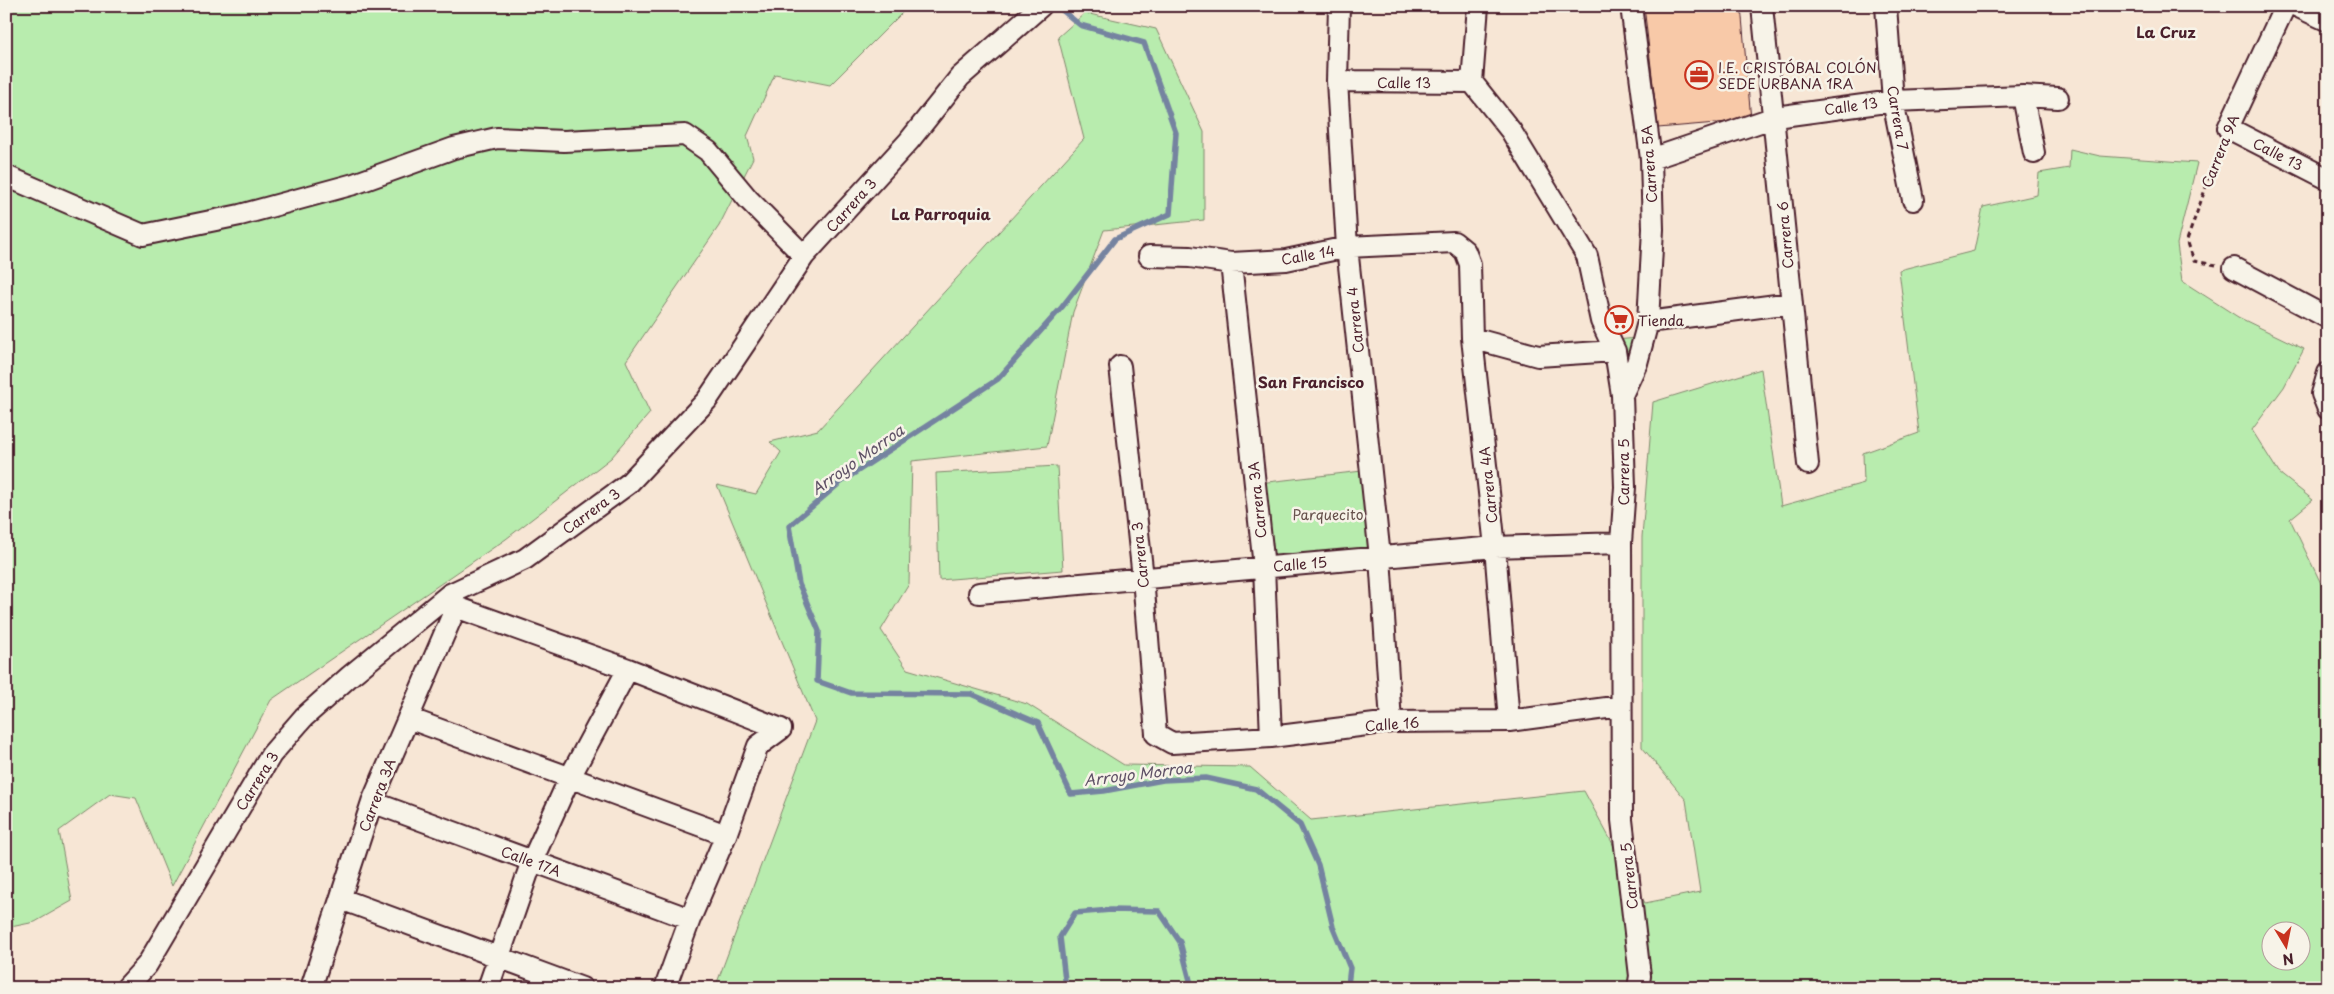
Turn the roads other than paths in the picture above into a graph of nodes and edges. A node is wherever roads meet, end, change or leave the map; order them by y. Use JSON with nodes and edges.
{"nodes":[{"id":1,"x":1340,"y":6,"type":"edge"},
{"id":2,"x":1478,"y":6,"type":"edge"},
{"id":3,"x":1631,"y":6,"type":"edge"},
{"id":4,"x":1762,"y":6,"type":"edge"},
{"id":5,"x":1886,"y":6,"type":"edge"},
{"id":6,"x":2285,"y":6,"type":"edge"},
{"id":7,"x":2296,"y":6,"type":"edge"},
{"id":8,"x":1039,"y":9,"type":"edge"},
{"id":9,"x":2328,"y":21,"type":"edge"},
{"id":10,"x":1337,"y":81,"type":"junction"},
{"id":11,"x":1472,"y":82,"type":"junction"},
{"id":12,"x":2024,"y":96,"type":"junction"},
{"id":13,"x":2058,"y":98,"type":"dead end"},
{"id":14,"x":1893,"y":101,"type":"junction"},
{"id":15,"x":1775,"y":117,"type":"junction"},
{"id":16,"x":2228,"y":128,"type":"joint"},
{"id":17,"x":2034,"y":153,"type":"dead end"},
{"id":18,"x":1651,"y":159,"type":"junction"},
{"id":19,"x":6,"y":176,"type":"edge"},
{"id":20,"x":2328,"y":179,"type":"edge"},
{"id":21,"x":1913,"y":200,"type":"dead end"},
{"id":22,"x":1347,"y":248,"type":"junction"},
{"id":23,"x":1465,"y":251,"type":"joint"},
{"id":24,"x":804,"y":256,"type":"junction"},
{"id":25,"x":1149,"y":256,"type":"dead end"},
{"id":26,"x":1231,"y":263,"type":"junction"},
{"id":27,"x":2234,"y":268,"type":"road end"},
{"id":28,"x":1791,"y":303,"type":"junction"},
{"id":29,"x":2328,"y":318,"type":"edge"},
{"id":30,"x":1648,"y":322,"type":"junction"},
{"id":31,"x":1472,"y":338,"type":"junction"},
{"id":32,"x":1615,"y":351,"type":"junction"},
{"id":33,"x":1120,"y":366,"type":"dead end"},
{"id":34,"x":2328,"y":373,"type":"edge"},
{"id":35,"x":1622,"y":396,"type":"junction"},
{"id":36,"x":2328,"y":408,"type":"edge"},
{"id":37,"x":1808,"y":464,"type":"dead end"},
{"id":38,"x":1621,"y":543,"type":"junction"},
{"id":39,"x":1495,"y":547,"type":"junction"},
{"id":40,"x":1380,"y":557,"type":"junction"},
{"id":41,"x":1264,"y":567,"type":"junction"},
{"id":42,"x":1143,"y":578,"type":"junction"},
{"id":43,"x":979,"y":592,"type":"dead end"},
{"id":44,"x":453,"y":601,"type":"junction"},
{"id":45,"x":628,"y":669,"type":"junction"},
{"id":46,"x":1621,"y":706,"type":"junction"},
{"id":47,"x":408,"y":718,"type":"junction"},
{"id":48,"x":1509,"y":720,"type":"junction"},
{"id":49,"x":1391,"y":722,"type":"junction"},
{"id":50,"x":1271,"y":737,"type":"junction"},
{"id":51,"x":1163,"y":740,"type":"joint"},
{"id":52,"x":570,"y":777,"type":"junction"},
{"id":53,"x":372,"y":802,"type":"junction"},
{"id":54,"x":726,"y":835,"type":"junction"},
{"id":55,"x":532,"y":861,"type":"junction"},
{"id":56,"x":341,"y":898,"type":"junction"},
{"id":57,"x":690,"y":919,"type":"junction"},
{"id":58,"x":499,"y":957,"type":"junction"},
{"id":59,"x":1639,"y":982,"type":"edge"},
{"id":60,"x":126,"y":988,"type":"edge"},
{"id":61,"x":311,"y":988,"type":"edge"},
{"id":62,"x":488,"y":988,"type":"edge"},
{"id":63,"x":582,"y":988,"type":"edge"},
{"id":64,"x":664,"y":988,"type":"edge"}],
"edges":[{"from":1,"to":10,"type":"street","name":"Carrera 4"},
{"from":2,"to":11,"type":"street"},
{"from":3,"to":18,"type":"street","name":"Carrera 5A"},
{"from":4,"to":15,"type":"street","name":"Carrera 6"},
{"from":5,"to":14,"type":"street","name":"Carrera 7"},
{"from":6,"to":16,"type":"street","name":"Carrera 9A"},
{"from":7,"to":9,"type":"street"},
{"from":8,"to":24,"type":"street","name":"Carrera 3"},
{"from":10,"to":11,"type":"street","name":"Calle 13"},
{"from":10,"to":22,"type":"street","name":"Carrera 4"},
{"from":11,"to":32,"type":"street","name":"Carrera 5"},
{"from":12,"to":13,"type":"street","name":"Calle 13"},
{"from":12,"to":14,"type":"street","name":"Calle 13"},
{"from":12,"to":17,"type":"street"},
{"from":14,"to":15,"type":"street","name":"Calle 13"},
{"from":14,"to":21,"type":"street","name":"Carrera 7"},
{"from":15,"to":18,"type":"street","name":"Calle 13"},
{"from":15,"to":28,"type":"street","name":"Carrera 6"},
{"from":16,"to":20,"type":"street","name":"Calle 13"},
{"from":18,"to":30,"type":"street","name":"Carrera 5A"},
{"from":19,"to":24,"type":"street"},
{"from":22,"to":23,"type":"street","name":"Calle 14"},
{"from":22,"to":26,"type":"street","name":"Calle 14"},
{"from":22,"to":40,"type":"street","name":"Carrera 4"},
{"from":23,"to":31,"type":"street","name":"Carrera 4A"},
{"from":24,"to":44,"type":"street","name":"Carrera 3"},
{"from":25,"to":26,"type":"street","name":"Calle 14"},
{"from":26,"to":41,"type":"street","name":"Carrera 3A"},
{"from":27,"to":29,"type":"street"},
{"from":28,"to":30,"type":"street"},
{"from":28,"to":37,"type":"street","name":"Carrera 6"},
{"from":30,"to":35,"type":"street","name":"Carrera 5A"},
{"from":31,"to":32,"type":"street"},
{"from":31,"to":39,"type":"street","name":"Carrera 4A"},
{"from":32,"to":35,"type":"street","name":"Carrera 5"},
{"from":33,"to":42,"type":"street","name":"Carrera 3"},
{"from":34,"to":36,"type":"street"},
{"from":35,"to":38,"type":"street","name":"Carrera 5"},
{"from":38,"to":39,"type":"street","name":"Calle 15"},
{"from":38,"to":46,"type":"street","name":"Carrera 5"},
{"from":39,"to":40,"type":"street","name":"Calle 15"},
{"from":39,"to":48,"type":"street","name":"Carrera 4A"},
{"from":40,"to":41,"type":"street","name":"Calle 15"},
{"from":40,"to":49,"type":"street","name":"Carrera 4"},
{"from":41,"to":42,"type":"street","name":"Calle 15"},
{"from":41,"to":50,"type":"street","name":"Carrera 3A"},
{"from":42,"to":43,"type":"street","name":"Calle 15"},
{"from":42,"to":51,"type":"street","name":"Carrera 3"},
{"from":44,"to":45,"type":"street"},
{"from":44,"to":47,"type":"street","name":"Carrera 3A"},
{"from":44,"to":60,"type":"street","name":"Carrera 3"},
{"from":45,"to":52,"type":"street"},
{"from":45,"to":54,"type":"street"},
{"from":46,"to":48,"type":"street","name":"Calle 16"},
{"from":46,"to":59,"type":"street","name":"Carrera 5"},
{"from":47,"to":52,"type":"street"},
{"from":47,"to":53,"type":"street","name":"Carrera 3A"},
{"from":48,"to":49,"type":"street","name":"Calle 16"},
{"from":49,"to":50,"type":"street","name":"Calle 16"},
{"from":50,"to":51,"type":"street","name":"Calle 16"},
{"from":52,"to":54,"type":"street"},
{"from":52,"to":55,"type":"street"},
{"from":53,"to":55,"type":"street","name":"Calle 17A"},
{"from":53,"to":56,"type":"street","name":"Carrera 3A"},
{"from":54,"to":57,"type":"street"},
{"from":55,"to":57,"type":"street","name":"Calle 17A"},
{"from":55,"to":58,"type":"street"},
{"from":56,"to":58,"type":"street"},
{"from":56,"to":61,"type":"street","name":"Carrera 3A"},
{"from":57,"to":64,"type":"street"},
{"from":58,"to":62,"type":"street"},
{"from":58,"to":63,"type":"street"}]}
